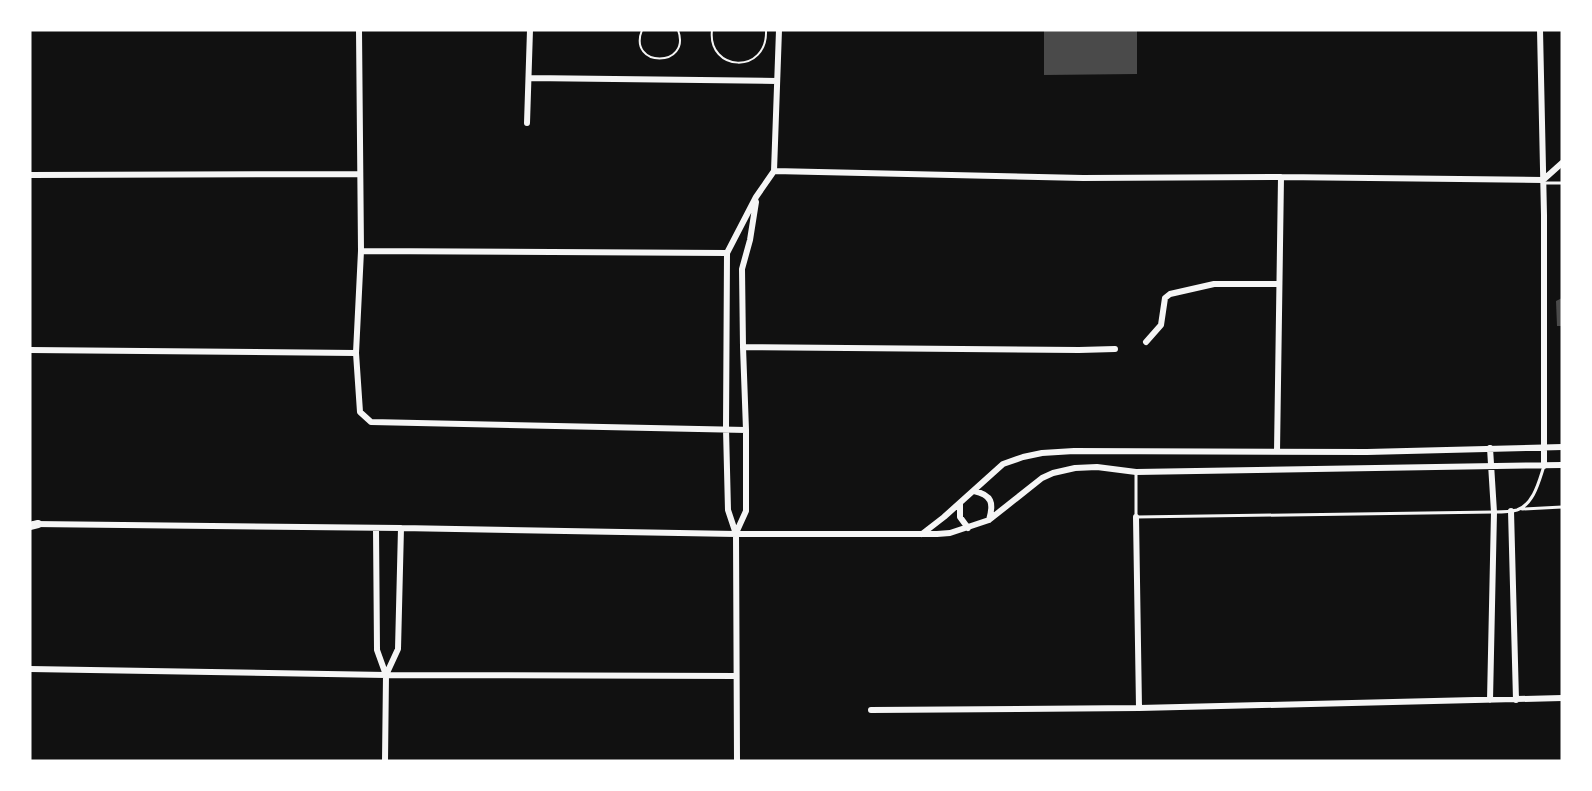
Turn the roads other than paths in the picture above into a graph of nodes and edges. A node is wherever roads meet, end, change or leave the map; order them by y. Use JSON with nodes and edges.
{"nodes":[{"id":1,"x":359,"y":30,"type":"edge"},
{"id":2,"x":530,"y":30,"type":"edge"},
{"id":3,"x":779,"y":30,"type":"edge"},
{"id":4,"x":1540,"y":30,"type":"edge"},
{"id":5,"x":529,"y":78,"type":"junction"},
{"id":6,"x":777,"y":81,"type":"junction"},
{"id":7,"x":527,"y":123,"type":"dead end"},
{"id":8,"x":1562,"y":163,"type":"edge"},
{"id":9,"x":774,"y":171,"type":"junction"},
{"id":10,"x":360,"y":174,"type":"junction"},
{"id":11,"x":30,"y":175,"type":"edge"},
{"id":12,"x":1281,"y":177,"type":"junction"},
{"id":13,"x":1543,"y":182,"type":"junction"},
{"id":14,"x":1562,"y":183,"type":"edge"},
{"id":15,"x":756,"y":197,"type":"junction"},
{"id":16,"x":361,"y":251,"type":"junction"},
{"id":17,"x":727,"y":253,"type":"junction"},
{"id":18,"x":1279,"y":284,"type":"junction"},
{"id":19,"x":1146,"y":342,"type":"dead end"},
{"id":20,"x":743,"y":347,"type":"junction"},
{"id":21,"x":1115,"y":349,"type":"dead end"},
{"id":22,"x":30,"y":350,"type":"edge"},
{"id":23,"x":356,"y":353,"type":"junction"},
{"id":24,"x":726,"y":429,"type":"junction"},
{"id":25,"x":746,"y":430,"type":"junction"},
{"id":26,"x":1544,"y":447,"type":"junction"},
{"id":27,"x":1562,"y":447,"type":"edge"},
{"id":28,"x":1490,"y":448,"type":"junction"},
{"id":29,"x":1277,"y":452,"type":"junction"},
{"id":30,"x":1562,"y":465,"type":"edge"},
{"id":31,"x":1492,"y":466,"type":"junction"},
{"id":32,"x":1544,"y":466,"type":"junction"},
{"id":33,"x":1136,"y":472,"type":"junction"},
{"id":34,"x":974,"y":491,"type":"junction"},
{"id":35,"x":960,"y":503,"type":"junction"},
{"id":36,"x":1562,"y":507,"type":"edge"},
{"id":37,"x":1521,"y":509,"type":"junction"},
{"id":38,"x":1511,"y":511,"type":"junction"},
{"id":39,"x":1494,"y":512,"type":"junction"},
{"id":40,"x":1137,"y":517,"type":"junction"},
{"id":41,"x":989,"y":520,"type":"junction"},
{"id":42,"x":33,"y":525,"type":"edge"},
{"id":43,"x":376,"y":528,"type":"junction"},
{"id":44,"x":401,"y":528,"type":"junction"},
{"id":45,"x":968,"y":528,"type":"junction"},
{"id":46,"x":736,"y":534,"type":"junction"},
{"id":47,"x":921,"y":534,"type":"junction"},
{"id":48,"x":30,"y":669,"type":"edge"},
{"id":49,"x":386,"y":675,"type":"junction"},
{"id":50,"x":736,"y":676,"type":"junction"},
{"id":51,"x":1562,"y":698,"type":"edge"},
{"id":52,"x":1491,"y":700,"type":"junction"},
{"id":53,"x":1516,"y":700,"type":"junction"},
{"id":54,"x":1140,"y":708,"type":"junction"},
{"id":55,"x":871,"y":710,"type":"dead end"},
{"id":56,"x":385,"y":761,"type":"edge"},
{"id":57,"x":737,"y":761,"type":"edge"}],
"edges":[{"from":1,"to":10,"type":"street"},
{"from":2,"to":5,"type":"street"},
{"from":3,"to":6,"type":"street"},
{"from":4,"to":13,"type":"street"},
{"from":5,"to":6,"type":"street"},
{"from":5,"to":7,"type":"street"},
{"from":6,"to":9,"type":"street"},
{"from":8,"to":13,"type":"street"},
{"from":9,"to":12,"type":"street"},
{"from":9,"to":15,"type":"street"},
{"from":10,"to":11,"type":"street"},
{"from":10,"to":16,"type":"street"},
{"from":12,"to":13,"type":"street"},
{"from":12,"to":18,"type":"street"},
{"from":13,"to":14,"type":"lane"},
{"from":13,"to":26,"type":"street"},
{"from":15,"to":17,"type":"street"},
{"from":15,"to":20,"type":"street"},
{"from":16,"to":17,"type":"street"},
{"from":16,"to":23,"type":"street"},
{"from":17,"to":24,"type":"street"},
{"from":18,"to":19,"type":"street"},
{"from":18,"to":29,"type":"street"},
{"from":20,"to":21,"type":"street"},
{"from":20,"to":25,"type":"street"},
{"from":22,"to":23,"type":"street"},
{"from":23,"to":24,"type":"street"},
{"from":24,"to":25,"type":"street"},
{"from":24,"to":46,"type":"street"},
{"from":25,"to":46,"type":"street"},
{"from":26,"to":27,"type":"street"},
{"from":26,"to":28,"type":"street"},
{"from":26,"to":32,"type":"street"},
{"from":28,"to":29,"type":"street"},
{"from":28,"to":31,"type":"street"},
{"from":29,"to":34,"type":"street"},
{"from":30,"to":32,"type":"street"},
{"from":31,"to":32,"type":"street"},
{"from":31,"to":33,"type":"street"},
{"from":31,"to":39,"type":"street"},
{"from":32,"to":37,"type":"lane"},
{"from":33,"to":40,"type":"lane"},
{"from":33,"to":41,"type":"street"},
{"from":34,"to":35,"type":"street"},
{"from":34,"to":41,"type":"street"},
{"from":35,"to":45,"type":"street"},
{"from":35,"to":47,"type":"street"},
{"from":36,"to":37,"type":"lane"},
{"from":37,"to":38,"type":"lane"},
{"from":38,"to":39,"type":"lane"},
{"from":38,"to":53,"type":"street"},
{"from":39,"to":40,"type":"lane"},
{"from":39,"to":52,"type":"street"},
{"from":40,"to":54,"type":"street"},
{"from":41,"to":45,"type":"street"},
{"from":42,"to":43,"type":"street"},
{"from":43,"to":44,"type":"street"},
{"from":43,"to":49,"type":"street"},
{"from":44,"to":46,"type":"street"},
{"from":44,"to":49,"type":"street"},
{"from":45,"to":47,"type":"street"},
{"from":46,"to":47,"type":"street"},
{"from":46,"to":50,"type":"street"},
{"from":48,"to":49,"type":"street"},
{"from":49,"to":50,"type":"street"},
{"from":49,"to":56,"type":"street"},
{"from":50,"to":57,"type":"street"},
{"from":51,"to":53,"type":"street"},
{"from":52,"to":53,"type":"street"},
{"from":52,"to":54,"type":"street"},
{"from":54,"to":55,"type":"street"}]}
